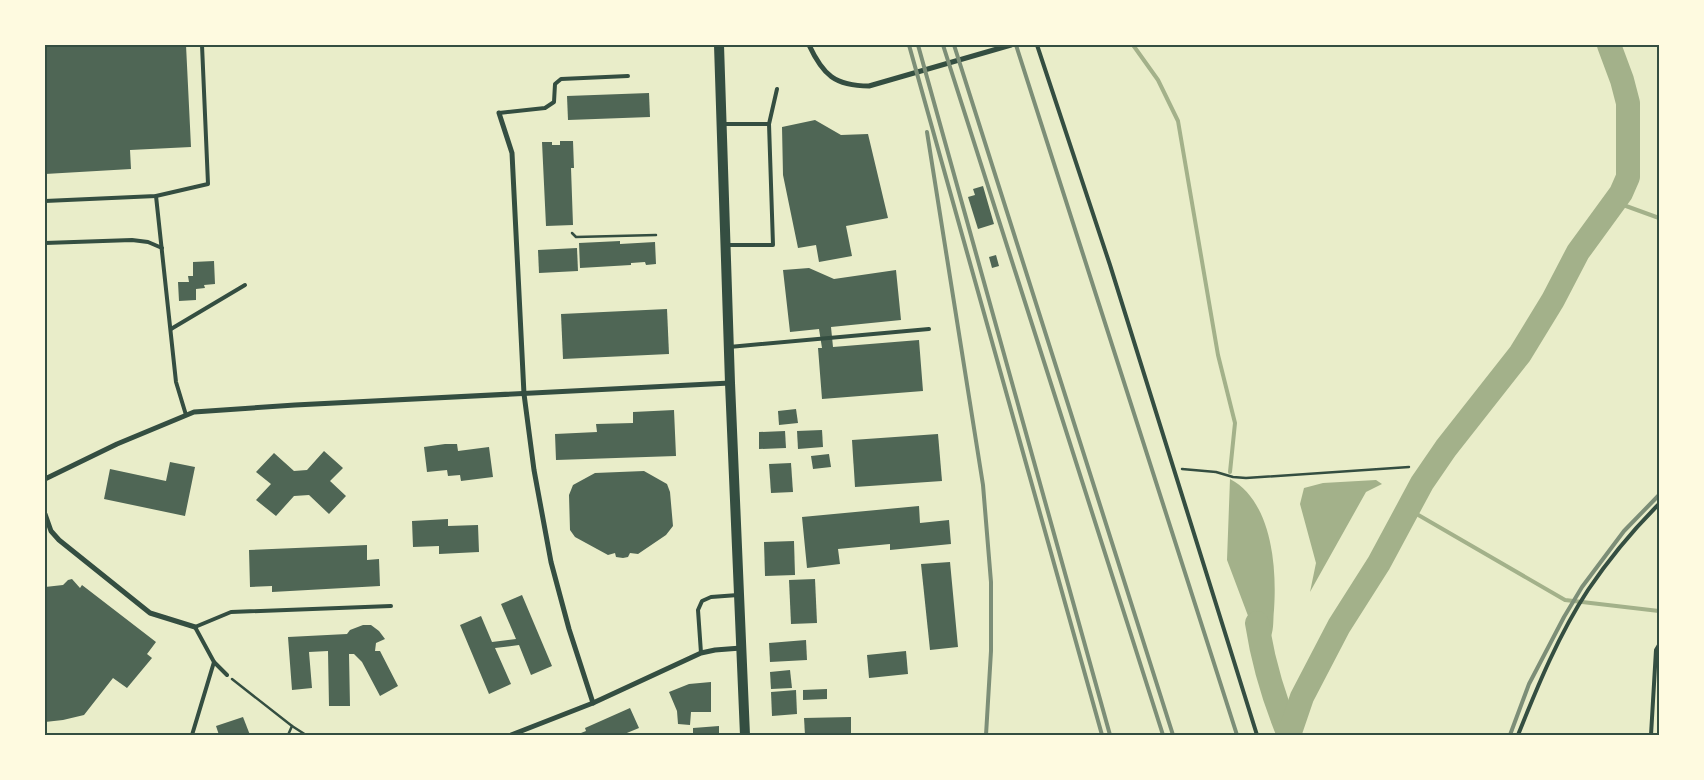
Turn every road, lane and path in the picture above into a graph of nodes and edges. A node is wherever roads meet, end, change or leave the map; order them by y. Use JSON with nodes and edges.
{"nodes":[{"id":1,"x":202,"y":45,"type":"edge"},
{"id":2,"x":719,"y":45,"type":"edge"},
{"id":3,"x":808,"y":45,"type":"edge"},
{"id":4,"x":1011,"y":45,"type":"edge"},
{"id":5,"x":1037,"y":45,"type":"edge"},
{"id":6,"x":628,"y":76,"type":"dead end"},
{"id":7,"x":777,"y":89,"type":"dead end"},
{"id":8,"x":499,"y":113,"type":"joint"},
{"id":9,"x":721,"y":124,"type":"junction"},
{"id":10,"x":769,"y":124,"type":"junction"},
{"id":11,"x":156,"y":196,"type":"junction"},
{"id":12,"x":45,"y":201,"type":"edge"},
{"id":13,"x":572,"y":233,"type":"dead end"},
{"id":14,"x":656,"y":235,"type":"dead end"},
{"id":15,"x":45,"y":243,"type":"edge"},
{"id":16,"x":725,"y":246,"type":"junction"},
{"id":17,"x":162,"y":248,"type":"junction"},
{"id":18,"x":244,"y":285,"type":"dead end"},
{"id":19,"x":928,"y":328,"type":"dead end"},
{"id":20,"x":171,"y":329,"type":"junction"},
{"id":21,"x":728,"y":347,"type":"junction"},
{"id":22,"x":730,"y":383,"type":"junction"},
{"id":23,"x":524,"y":394,"type":"junction"},
{"id":24,"x":186,"y":415,"type":"junction"},
{"id":25,"x":1409,"y":467,"type":"dead end"},
{"id":26,"x":1173,"y":469,"type":"junction"},
{"id":27,"x":45,"y":479,"type":"edge"},
{"id":28,"x":1659,"y":504,"type":"edge"},
{"id":29,"x":45,"y":514,"type":"edge"},
{"id":30,"x":738,"y":596,"type":"junction"},
{"id":31,"x":391,"y":606,"type":"dead end"},
{"id":32,"x":195,"y":627,"type":"junction"},
{"id":33,"x":1659,"y":645,"type":"edge"},
{"id":34,"x":741,"y":648,"type":"junction"},
{"id":35,"x":701,"y":653,"type":"junction"},
{"id":36,"x":214,"y":662,"type":"junction"},
{"id":37,"x":227,"y":675,"type":"joint"},
{"id":38,"x":594,"y":703,"type":"junction"},
{"id":39,"x":292,"y":726,"type":"junction"},
{"id":40,"x":192,"y":735,"type":"edge"},
{"id":41,"x":288,"y":735,"type":"edge"},
{"id":42,"x":306,"y":735,"type":"edge"},
{"id":43,"x":511,"y":735,"type":"edge"},
{"id":44,"x":745,"y":735,"type":"edge"},
{"id":45,"x":1257,"y":735,"type":"edge"},
{"id":46,"x":1518,"y":735,"type":"edge"},
{"id":47,"x":1651,"y":735,"type":"edge"}],
"edges":[{"from":1,"to":11,"type":"lane"},
{"from":2,"to":9,"type":"main road"},
{"from":3,"to":4,"type":"street"},
{"from":5,"to":26,"type":"lane"},
{"from":6,"to":8,"type":"lane"},
{"from":7,"to":10,"type":"lane"},
{"from":8,"to":23,"type":"street"},
{"from":9,"to":10,"type":"lane"},
{"from":9,"to":16,"type":"main road"},
{"from":10,"to":16,"type":"lane"},
{"from":11,"to":12,"type":"lane"},
{"from":11,"to":17,"type":"lane"},
{"from":13,"to":14,"type":"path"},
{"from":15,"to":17,"type":"lane"},
{"from":16,"to":21,"type":"main road"},
{"from":17,"to":20,"type":"lane"},
{"from":18,"to":20,"type":"lane"},
{"from":19,"to":21,"type":"lane"},
{"from":20,"to":24,"type":"lane"},
{"from":21,"to":22,"type":"main road"},
{"from":22,"to":23,"type":"street"},
{"from":22,"to":30,"type":"main road"},
{"from":23,"to":24,"type":"street"},
{"from":23,"to":38,"type":"street"},
{"from":24,"to":27,"type":"street"},
{"from":25,"to":26,"type":"path"},
{"from":26,"to":45,"type":"lane"},
{"from":28,"to":46,"type":"lane"},
{"from":29,"to":32,"type":"street"},
{"from":30,"to":34,"type":"main road"},
{"from":30,"to":35,"type":"lane"},
{"from":31,"to":32,"type":"lane"},
{"from":32,"to":36,"type":"lane"},
{"from":33,"to":47,"type":"lane"},
{"from":34,"to":35,"type":"street"},
{"from":34,"to":44,"type":"main road"},
{"from":35,"to":38,"type":"street"},
{"from":36,"to":37,"type":"lane"},
{"from":36,"to":40,"type":"lane"},
{"from":37,"to":39,"type":"path"},
{"from":38,"to":43,"type":"street"},
{"from":39,"to":41,"type":"path"},
{"from":39,"to":42,"type":"path"}]}
